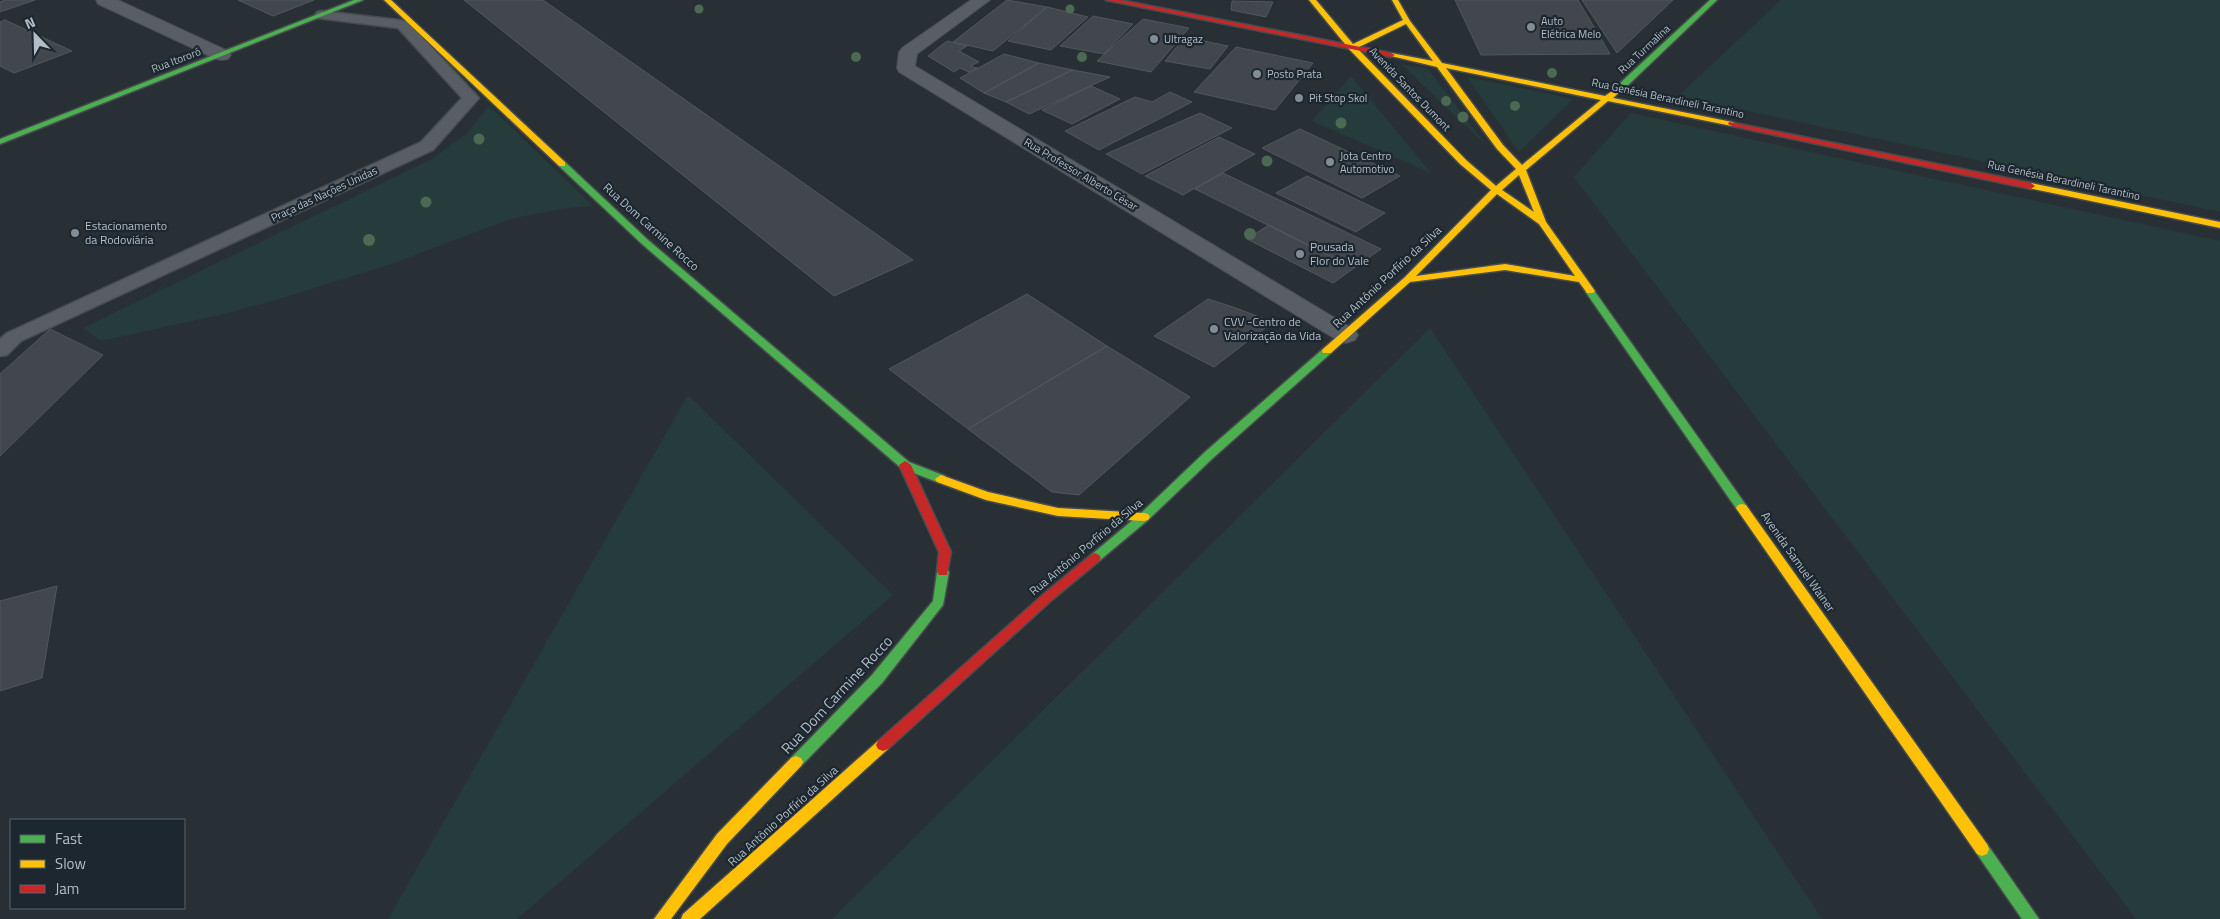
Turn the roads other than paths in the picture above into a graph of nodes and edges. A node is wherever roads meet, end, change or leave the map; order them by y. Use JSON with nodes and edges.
{"nodes":[{"id":1,"x":104,"y":0,"type":"edge"},
{"id":2,"x":360,"y":0,"type":"edge"},
{"id":3,"x":387,"y":0,"type":"edge"},
{"id":4,"x":982,"y":0,"type":"edge"},
{"id":5,"x":1110,"y":0,"type":"edge"},
{"id":6,"x":1312,"y":0,"type":"edge"},
{"id":7,"x":1395,"y":0,"type":"edge"},
{"id":8,"x":1714,"y":0,"type":"edge"},
{"id":9,"x":322,"y":15,"type":"junction"},
{"id":10,"x":1407,"y":21,"type":"junction"},
{"id":11,"x":1352,"y":47,"type":"junction"},
{"id":12,"x":222,"y":55,"type":"junction"},
{"id":13,"x":1440,"y":66,"type":"junction"},
{"id":14,"x":1609,"y":98,"type":"junction"},
{"id":15,"x":0,"y":142,"type":"edge"},
{"id":16,"x":1521,"y":168,"type":"junction"},
{"id":17,"x":1496,"y":190,"type":"junction"},
{"id":18,"x":1542,"y":222,"type":"junction"},
{"id":19,"x":2220,"y":225,"type":"edge"},
{"id":20,"x":1407,"y":280,"type":"junction"},
{"id":21,"x":1583,"y":280,"type":"junction"},
{"id":22,"x":48,"y":312,"type":"dead end"},
{"id":23,"x":0,"y":334,"type":"edge"},
{"id":24,"x":1346,"y":335,"type":"junction"},
{"id":25,"x":0,"y":350,"type":"edge"},
{"id":26,"x":905,"y":465,"type":"junction"},
{"id":27,"x":1144,"y":517,"type":"junction"},
{"id":28,"x":662,"y":919,"type":"edge"},
{"id":29,"x":689,"y":919,"type":"edge"},
{"id":30,"x":2031,"y":919,"type":"edge"}],
"edges":[{"from":1,"to":12,"type":"street"},
{"from":2,"to":9,"type":"street","name":"Rua Itororó"},
{"from":3,"to":26,"type":"street","name":"Rua Dom Carmine Rocco"},
{"from":4,"to":24,"type":"street","name":"Rua Professor Alberto César"},
{"from":5,"to":11,"type":"street","name":"Rua Genésia Berardineli Tarantino"},
{"from":6,"to":11,"type":"street","name":"Avenida Santos Dumont"},
{"from":7,"to":10,"type":"street"},
{"from":8,"to":14,"type":"street","name":"Rua Turmalina"},
{"from":9,"to":12,"type":"street","name":"Rua Itororó"},
{"from":9,"to":25,"type":"lane","name":"Praça das Nações Unidas"},
{"from":10,"to":11,"type":"street"},
{"from":10,"to":13,"type":"street"},
{"from":11,"to":13,"type":"street","name":"Rua Genésia Berardineli Tarantino"},
{"from":11,"to":17,"type":"street","name":"Avenida Santos Dumont"},
{"from":12,"to":15,"type":"street","name":"Rua Itororó"},
{"from":13,"to":14,"type":"street","name":"Rua Genésia Berardineli Tarantino"},
{"from":13,"to":16,"type":"street"},
{"from":14,"to":16,"type":"street","name":"Rua Turmalina"},
{"from":14,"to":19,"type":"street","name":"Rua Genésia Berardineli Tarantino"},
{"from":16,"to":17,"type":"street","name":"Rua Turmalina"},
{"from":16,"to":18,"type":"street","name":"Avenida Samuel Wainer"},
{"from":17,"to":18,"type":"street","name":"Avenida Samuel Wainer"},
{"from":17,"to":20,"type":"street","name":"Rua Antônio Porfírio da Silva"},
{"from":18,"to":21,"type":"street","name":"Avenida Samuel Wainer"},
{"from":20,"to":21,"type":"street"},
{"from":20,"to":24,"type":"street","name":"Rua Antônio Porfírio da Silva"},
{"from":21,"to":30,"type":"street","name":"Avenida Samuel Wainer"},
{"from":22,"to":23,"type":"lane"},
{"from":24,"to":27,"type":"street","name":"Rua Antônio Porfírio da Silva"},
{"from":26,"to":27,"type":"street","name":"Rua Dom Carmine Rocco"},
{"from":26,"to":28,"type":"street","name":"Rua Dom Carmine Rocco"},
{"from":27,"to":29,"type":"street","name":"Rua Antônio Porfírio da Silva"}]}
